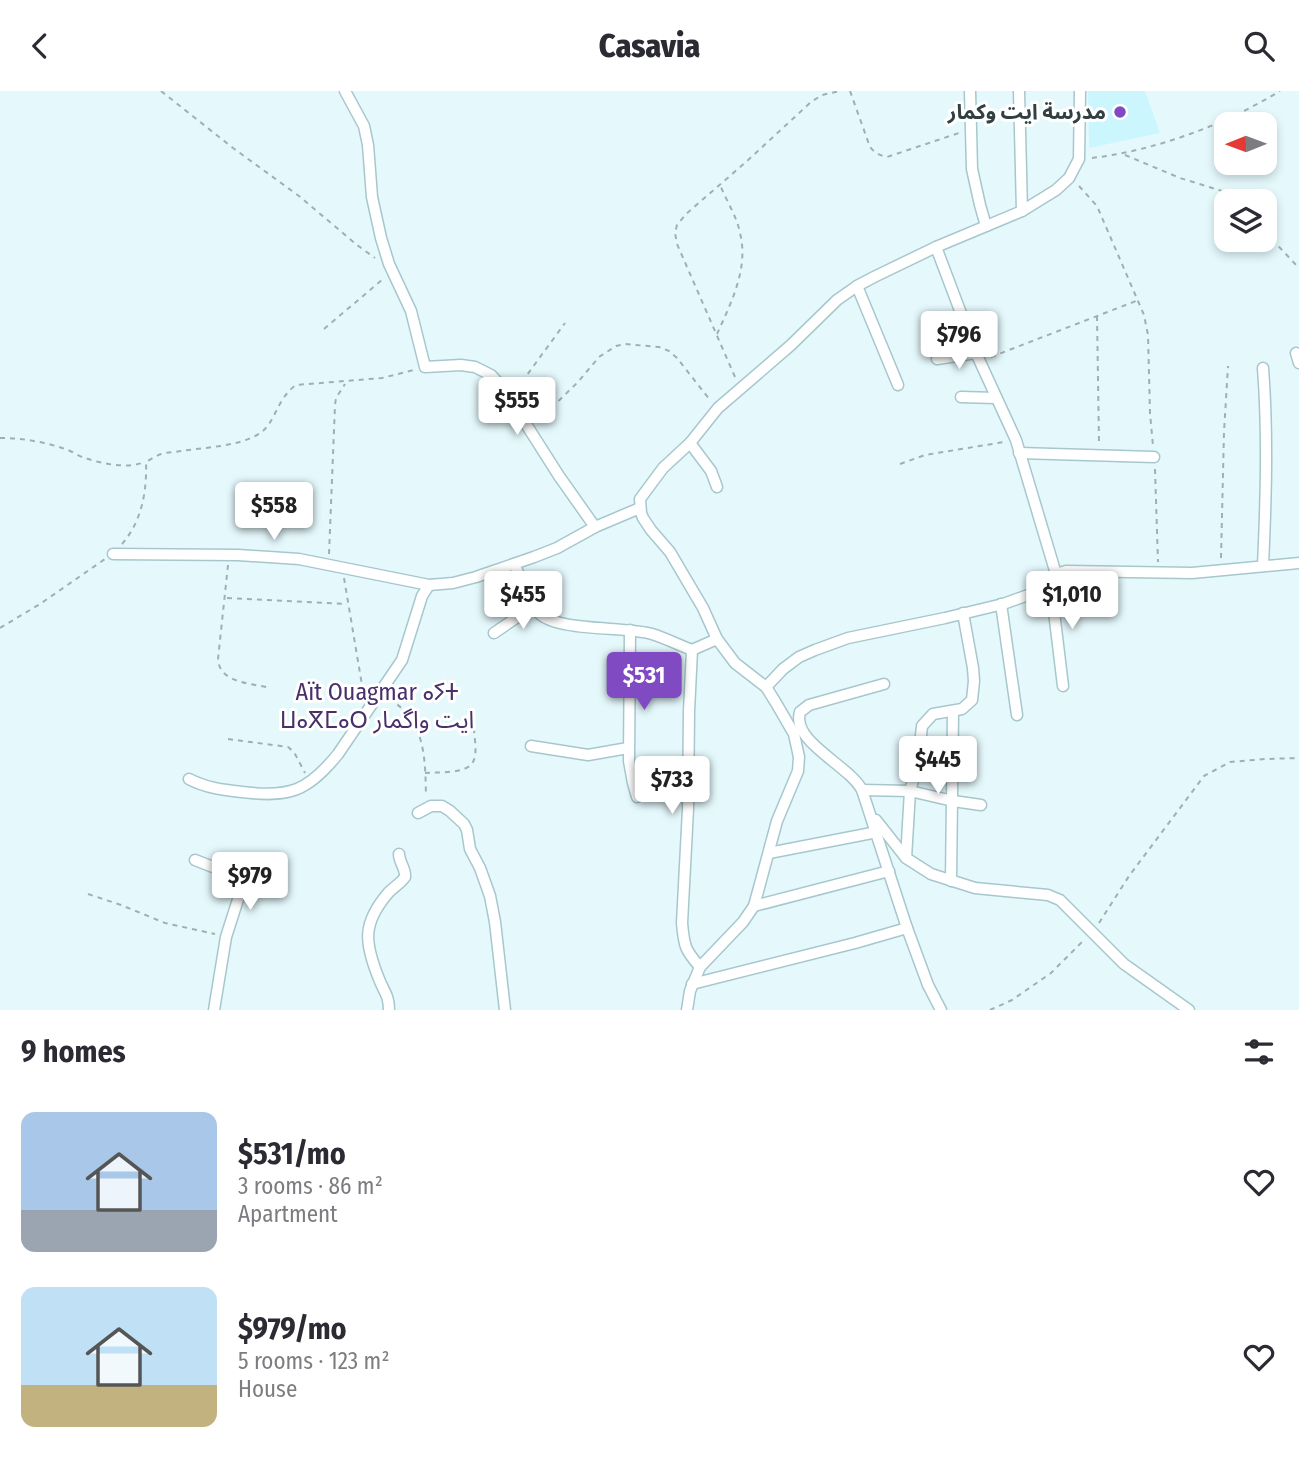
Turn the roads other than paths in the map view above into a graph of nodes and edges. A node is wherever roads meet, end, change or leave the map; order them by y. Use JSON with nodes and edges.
{"nodes":[{"id":1,"x":345,"y":91,"type":"edge"},
{"id":2,"x":970,"y":91,"type":"edge"},
{"id":3,"x":1019,"y":91,"type":"edge"},
{"id":4,"x":1080,"y":91,"type":"edge"},
{"id":5,"x":1022,"y":211,"type":"junction"},
{"id":6,"x":986,"y":226,"type":"junction"},
{"id":7,"x":936,"y":247,"type":"junction"},
{"id":8,"x":857,"y":286,"type":"junction"},
{"id":9,"x":978,"y":357,"type":"junction"},
{"id":10,"x":937,"y":359,"type":"dead end"},
{"id":11,"x":1263,"y":368,"type":"dead end"},
{"id":12,"x":898,"y":385,"type":"dead end"},
{"id":13,"x":961,"y":397,"type":"dead end"},
{"id":14,"x":996,"y":398,"type":"junction"},
{"id":15,"x":690,"y":443,"type":"junction"},
{"id":16,"x":1019,"y":453,"type":"junction"},
{"id":17,"x":1154,"y":457,"type":"road end"},
{"id":18,"x":717,"y":487,"type":"dead end"},
{"id":19,"x":640,"y":508,"type":"junction"},
{"id":20,"x":595,"y":527,"type":"junction"},
{"id":21,"x":113,"y":554,"type":"road end"},
{"id":22,"x":1299,"y":563,"type":"edge"},
{"id":23,"x":514,"y":564,"type":"junction"},
{"id":24,"x":1263,"y":566,"type":"junction"},
{"id":25,"x":1053,"y":577,"type":"junction"},
{"id":26,"x":429,"y":585,"type":"junction"},
{"id":27,"x":1001,"y":604,"type":"junction"},
{"id":28,"x":535,"y":605,"type":"junction"},
{"id":29,"x":963,"y":613,"type":"junction"},
{"id":30,"x":630,"y":630,"type":"junction"},
{"id":31,"x":494,"y":633,"type":"dead end"},
{"id":32,"x":717,"y":639,"type":"junction"},
{"id":33,"x":692,"y":650,"type":"junction"},
{"id":34,"x":884,"y":684,"type":"dead end"},
{"id":35,"x":1063,"y":686,"type":"dead end"},
{"id":36,"x":766,"y":687,"type":"junction"},
{"id":37,"x":953,"y":712,"type":"junction"},
{"id":38,"x":1017,"y":715,"type":"dead end"},
{"id":39,"x":531,"y":746,"type":"dead end"},
{"id":40,"x":628,"y":748,"type":"junction"},
{"id":41,"x":189,"y":779,"type":"dead end"},
{"id":42,"x":862,"y":790,"type":"junction"},
{"id":43,"x":910,"y":790,"type":"junction"},
{"id":44,"x":637,"y":797,"type":"dead end"},
{"id":45,"x":953,"y":801,"type":"junction"},
{"id":46,"x":981,"y":805,"type":"dead end"},
{"id":47,"x":423,"y":810,"type":"road end"},
{"id":48,"x":870,"y":813,"type":"junction"},
{"id":49,"x":877,"y":832,"type":"junction"},
{"id":50,"x":769,"y":853,"type":"junction"},
{"id":51,"x":399,"y":854,"type":"dead end"},
{"id":52,"x":906,"y":858,"type":"junction"},
{"id":53,"x":195,"y":860,"type":"dead end"},
{"id":54,"x":889,"y":870,"type":"junction"},
{"id":55,"x":951,"y":881,"type":"junction"},
{"id":56,"x":754,"y":906,"type":"junction"},
{"id":57,"x":907,"y":928,"type":"junction"},
{"id":58,"x":700,"y":967,"type":"junction"},
{"id":59,"x":692,"y":985,"type":"junction"},
{"id":60,"x":214,"y":1010,"type":"edge"},
{"id":61,"x":389,"y":1010,"type":"edge"},
{"id":62,"x":505,"y":1010,"type":"edge"},
{"id":63,"x":687,"y":1010,"type":"edge"},
{"id":64,"x":941,"y":1010,"type":"edge"},
{"id":65,"x":1189,"y":1010,"type":"edge"}],
"edges":[{"from":1,"to":20,"type":"street"},
{"from":2,"to":6,"type":"street"},
{"from":3,"to":5,"type":"street"},
{"from":4,"to":5,"type":"street"},
{"from":5,"to":6,"type":"street"},
{"from":6,"to":7,"type":"street"},
{"from":7,"to":8,"type":"street"},
{"from":7,"to":9,"type":"street"},
{"from":8,"to":12,"type":"street"},
{"from":8,"to":15,"type":"street"},
{"from":9,"to":10,"type":"street"},
{"from":9,"to":14,"type":"street"},
{"from":11,"to":24,"type":"street"},
{"from":13,"to":14,"type":"street"},
{"from":14,"to":16,"type":"street"},
{"from":15,"to":18,"type":"street"},
{"from":15,"to":19,"type":"street"},
{"from":16,"to":17,"type":"street"},
{"from":16,"to":25,"type":"street"},
{"from":19,"to":20,"type":"street"},
{"from":19,"to":32,"type":"street"},
{"from":20,"to":23,"type":"street"},
{"from":21,"to":26,"type":"street"},
{"from":22,"to":24,"type":"street"},
{"from":23,"to":26,"type":"street"},
{"from":23,"to":28,"type":"street"},
{"from":24,"to":25,"type":"street"},
{"from":25,"to":27,"type":"street"},
{"from":25,"to":35,"type":"street"},
{"from":26,"to":41,"type":"street"},
{"from":27,"to":29,"type":"street"},
{"from":27,"to":38,"type":"street"},
{"from":28,"to":30,"type":"street"},
{"from":28,"to":31,"type":"street"},
{"from":29,"to":36,"type":"street"},
{"from":29,"to":37,"type":"street"},
{"from":30,"to":33,"type":"street"},
{"from":30,"to":40,"type":"street"},
{"from":32,"to":33,"type":"street"},
{"from":32,"to":36,"type":"street"},
{"from":33,"to":58,"type":"street"},
{"from":34,"to":42,"type":"street"},
{"from":36,"to":50,"type":"street"},
{"from":37,"to":43,"type":"street"},
{"from":37,"to":45,"type":"street"},
{"from":39,"to":40,"type":"street"},
{"from":40,"to":44,"type":"street"},
{"from":42,"to":43,"type":"street"},
{"from":42,"to":48,"type":"street"},
{"from":43,"to":45,"type":"street"},
{"from":43,"to":52,"type":"street"},
{"from":45,"to":46,"type":"street"},
{"from":45,"to":55,"type":"street"},
{"from":47,"to":62,"type":"street"},
{"from":48,"to":49,"type":"street"},
{"from":48,"to":52,"type":"street"},
{"from":49,"to":50,"type":"street"},
{"from":49,"to":54,"type":"street"},
{"from":50,"to":56,"type":"street"},
{"from":51,"to":61,"type":"street"},
{"from":52,"to":55,"type":"street"},
{"from":53,"to":60,"type":"street"},
{"from":54,"to":56,"type":"street"},
{"from":54,"to":57,"type":"street"},
{"from":55,"to":65,"type":"street"},
{"from":56,"to":58,"type":"street"},
{"from":57,"to":59,"type":"street"},
{"from":57,"to":64,"type":"street"},
{"from":58,"to":59,"type":"street"},
{"from":59,"to":63,"type":"street"}]}
